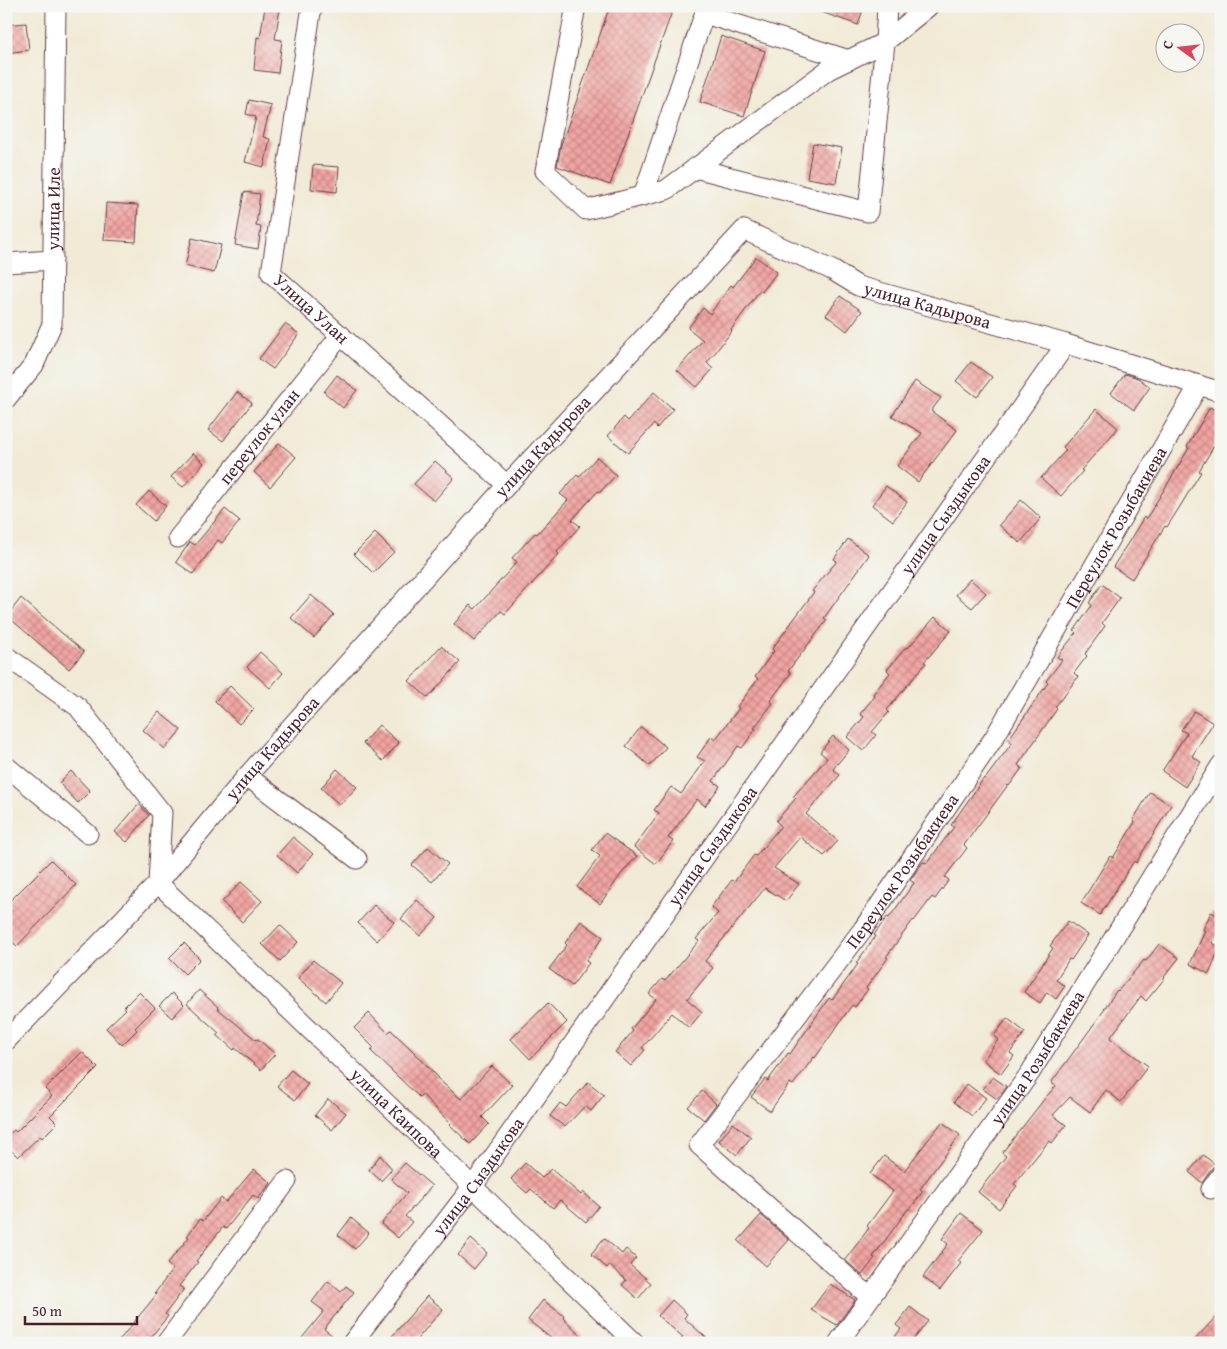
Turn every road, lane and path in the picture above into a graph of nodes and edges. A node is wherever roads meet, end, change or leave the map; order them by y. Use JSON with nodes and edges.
{"nodes":[{"id":1,"x":56,"y":6,"type":"edge"},
{"id":2,"x":312,"y":6,"type":"edge"},
{"id":3,"x":576,"y":6,"type":"edge"},
{"id":4,"x":888,"y":6,"type":"edge"},
{"id":5,"x":929,"y":6,"type":"edge"},
{"id":6,"x":706,"y":10,"type":"edge"},
{"id":7,"x":885,"y":42,"type":"junction"},
{"id":8,"x":849,"y":60,"type":"junction"},
{"id":9,"x":695,"y":168,"type":"junction"},
{"id":10,"x":643,"y":196,"type":"junction"},
{"id":11,"x":53,"y":260,"type":"junction"},
{"id":12,"x":6,"y":263,"type":"edge"},
{"id":13,"x":341,"y":335,"type":"junction"},
{"id":14,"x":1066,"y":344,"type":"junction"},
{"id":15,"x":1199,"y":385,"type":"junction"},
{"id":16,"x":1221,"y":392,"type":"edge"},
{"id":17,"x":6,"y":399,"type":"edge"},
{"id":18,"x":507,"y":485,"type":"junction"},
{"id":19,"x":178,"y":538,"type":"dead end"},
{"id":20,"x":6,"y":656,"type":"edge"},
{"id":21,"x":1221,"y":765,"type":"edge"},
{"id":22,"x":6,"y":766,"type":"edge"},
{"id":23,"x":247,"y":776,"type":"junction"},
{"id":24,"x":88,"y":834,"type":"dead end"},
{"id":25,"x":357,"y":859,"type":"dead end"},
{"id":26,"x":158,"y":883,"type":"junction"},
{"id":27,"x":6,"y":1041,"type":"edge"},
{"id":28,"x":287,"y":1182,"type":"dead end"},
{"id":29,"x":473,"y":1186,"type":"junction"},
{"id":30,"x":870,"y":1297,"type":"junction"},
{"id":31,"x":166,"y":1343,"type":"edge"},
{"id":32,"x":352,"y":1343,"type":"edge"},
{"id":33,"x":635,"y":1343,"type":"edge"},
{"id":34,"x":838,"y":1343,"type":"edge"}],
"edges":[{"from":1,"to":11,"type":"street","name":"улица Иле"},
{"from":2,"to":13,"type":"street","name":"Улица Улан"},
{"from":3,"to":10,"type":"street"},
{"from":4,"to":7,"type":"street"},
{"from":5,"to":7,"type":"street"},
{"from":6,"to":8,"type":"street"},
{"from":6,"to":10,"type":"street"},
{"from":7,"to":8,"type":"street"},
{"from":7,"to":9,"type":"street"},
{"from":8,"to":9,"type":"street"},
{"from":9,"to":10,"type":"street"},
{"from":11,"to":12,"type":"street"},
{"from":11,"to":17,"type":"street","name":"улица Иле"},
{"from":13,"to":18,"type":"street","name":"Улица Улан"},
{"from":13,"to":19,"type":"street","name":"переулок улан"},
{"from":14,"to":15,"type":"street","name":"улица Кадырова"},
{"from":14,"to":18,"type":"street","name":"улица Кадырова"},
{"from":14,"to":29,"type":"street","name":"улица Сыздыкова"},
{"from":15,"to":16,"type":"street","name":"улица Кадырова"},
{"from":15,"to":30,"type":"street","name":"Переулок Розыбакиева"},
{"from":18,"to":23,"type":"street","name":"улица Кадырова"},
{"from":20,"to":26,"type":"street"},
{"from":21,"to":30,"type":"street","name":"улица Розыбакиева"},
{"from":22,"to":24,"type":"street"},
{"from":23,"to":25,"type":"street"},
{"from":23,"to":26,"type":"street","name":"улица Кадырова"},
{"from":26,"to":27,"type":"street","name":"улица Кадырова"},
{"from":26,"to":29,"type":"street","name":"улица Каипова"},
{"from":28,"to":31,"type":"street"},
{"from":29,"to":32,"type":"street","name":"улица Сыздыкова"},
{"from":29,"to":33,"type":"street","name":"улица Каипова"},
{"from":30,"to":34,"type":"street","name":"улица Розыбакиева"}]}
